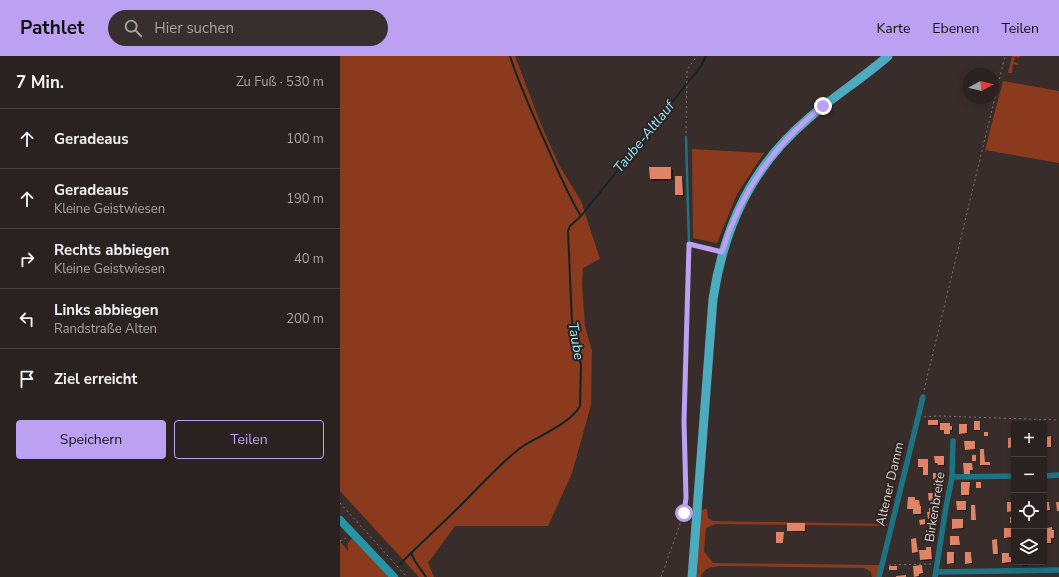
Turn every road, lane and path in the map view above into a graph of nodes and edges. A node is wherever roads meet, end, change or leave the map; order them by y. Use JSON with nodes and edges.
{"nodes":[{"id":1,"x":697,"y":56,"type":"edge"},
{"id":2,"x":888,"y":56,"type":"edge"},
{"id":3,"x":1005,"y":56,"type":"edge"},
{"id":4,"x":686,"y":137,"type":"joint"},
{"id":5,"x":689,"y":244,"type":"junction"},
{"id":6,"x":722,"y":252,"type":"junction"},
{"id":7,"x":923,"y":397,"type":"joint"},
{"id":8,"x":918,"y":415,"type":"junction"},
{"id":9,"x":1059,"y":420,"type":"edge"},
{"id":10,"x":684,"y":421,"type":"joint"},
{"id":11,"x":953,"y":441,"type":"dead end"},
{"id":12,"x":1011,"y":476,"type":"edge"},
{"id":13,"x":1047,"y":476,"type":"edge"},
{"id":14,"x":1059,"y":476,"type":"edge"},
{"id":15,"x":952,"y":477,"type":"junction"},
{"id":16,"x":340,"y":503,"type":"edge"},
{"id":17,"x":340,"y":520,"type":"edge"},
{"id":18,"x":882,"y":564,"type":"junction"},
{"id":19,"x":937,"y":564,"type":"junction"},
{"id":20,"x":1059,"y":570,"type":"edge"},
{"id":21,"x":936,"y":574,"type":"edge"},
{"id":22,"x":394,"y":577,"type":"edge"},
{"id":23,"x":407,"y":577,"type":"edge"},
{"id":24,"x":661,"y":577,"type":"edge"},
{"id":25,"x":692,"y":577,"type":"edge"},
{"id":26,"x":879,"y":577,"type":"edge"}],
"edges":[{"from":1,"to":4,"type":"path"},
{"from":2,"to":6,"type":"main road"},
{"from":3,"to":7,"type":"path"},
{"from":4,"to":5,"type":"lane"},
{"from":5,"to":6,"type":"lane"},
{"from":5,"to":10,"type":"lane"},
{"from":6,"to":25,"type":"main road"},
{"from":7,"to":8,"type":"street","name":"Altener Damm"},
{"from":8,"to":9,"type":"path"},
{"from":8,"to":18,"type":"street","name":"Altener Damm"},
{"from":10,"to":24,"type":"path"},
{"from":11,"to":15,"type":"street","name":"Birkenbreite"},
{"from":12,"to":15,"type":"street"},
{"from":13,"to":14,"type":"street"},
{"from":15,"to":19,"type":"street","name":"Birkenbreite"},
{"from":16,"to":23,"type":"path"},
{"from":17,"to":22,"type":"main road"},
{"from":18,"to":19,"type":"path"},
{"from":18,"to":26,"type":"street","name":"Altener Damm"},
{"from":19,"to":21,"type":"street","name":"Birkenbreite"},
{"from":20,"to":21,"type":"street"}]}
